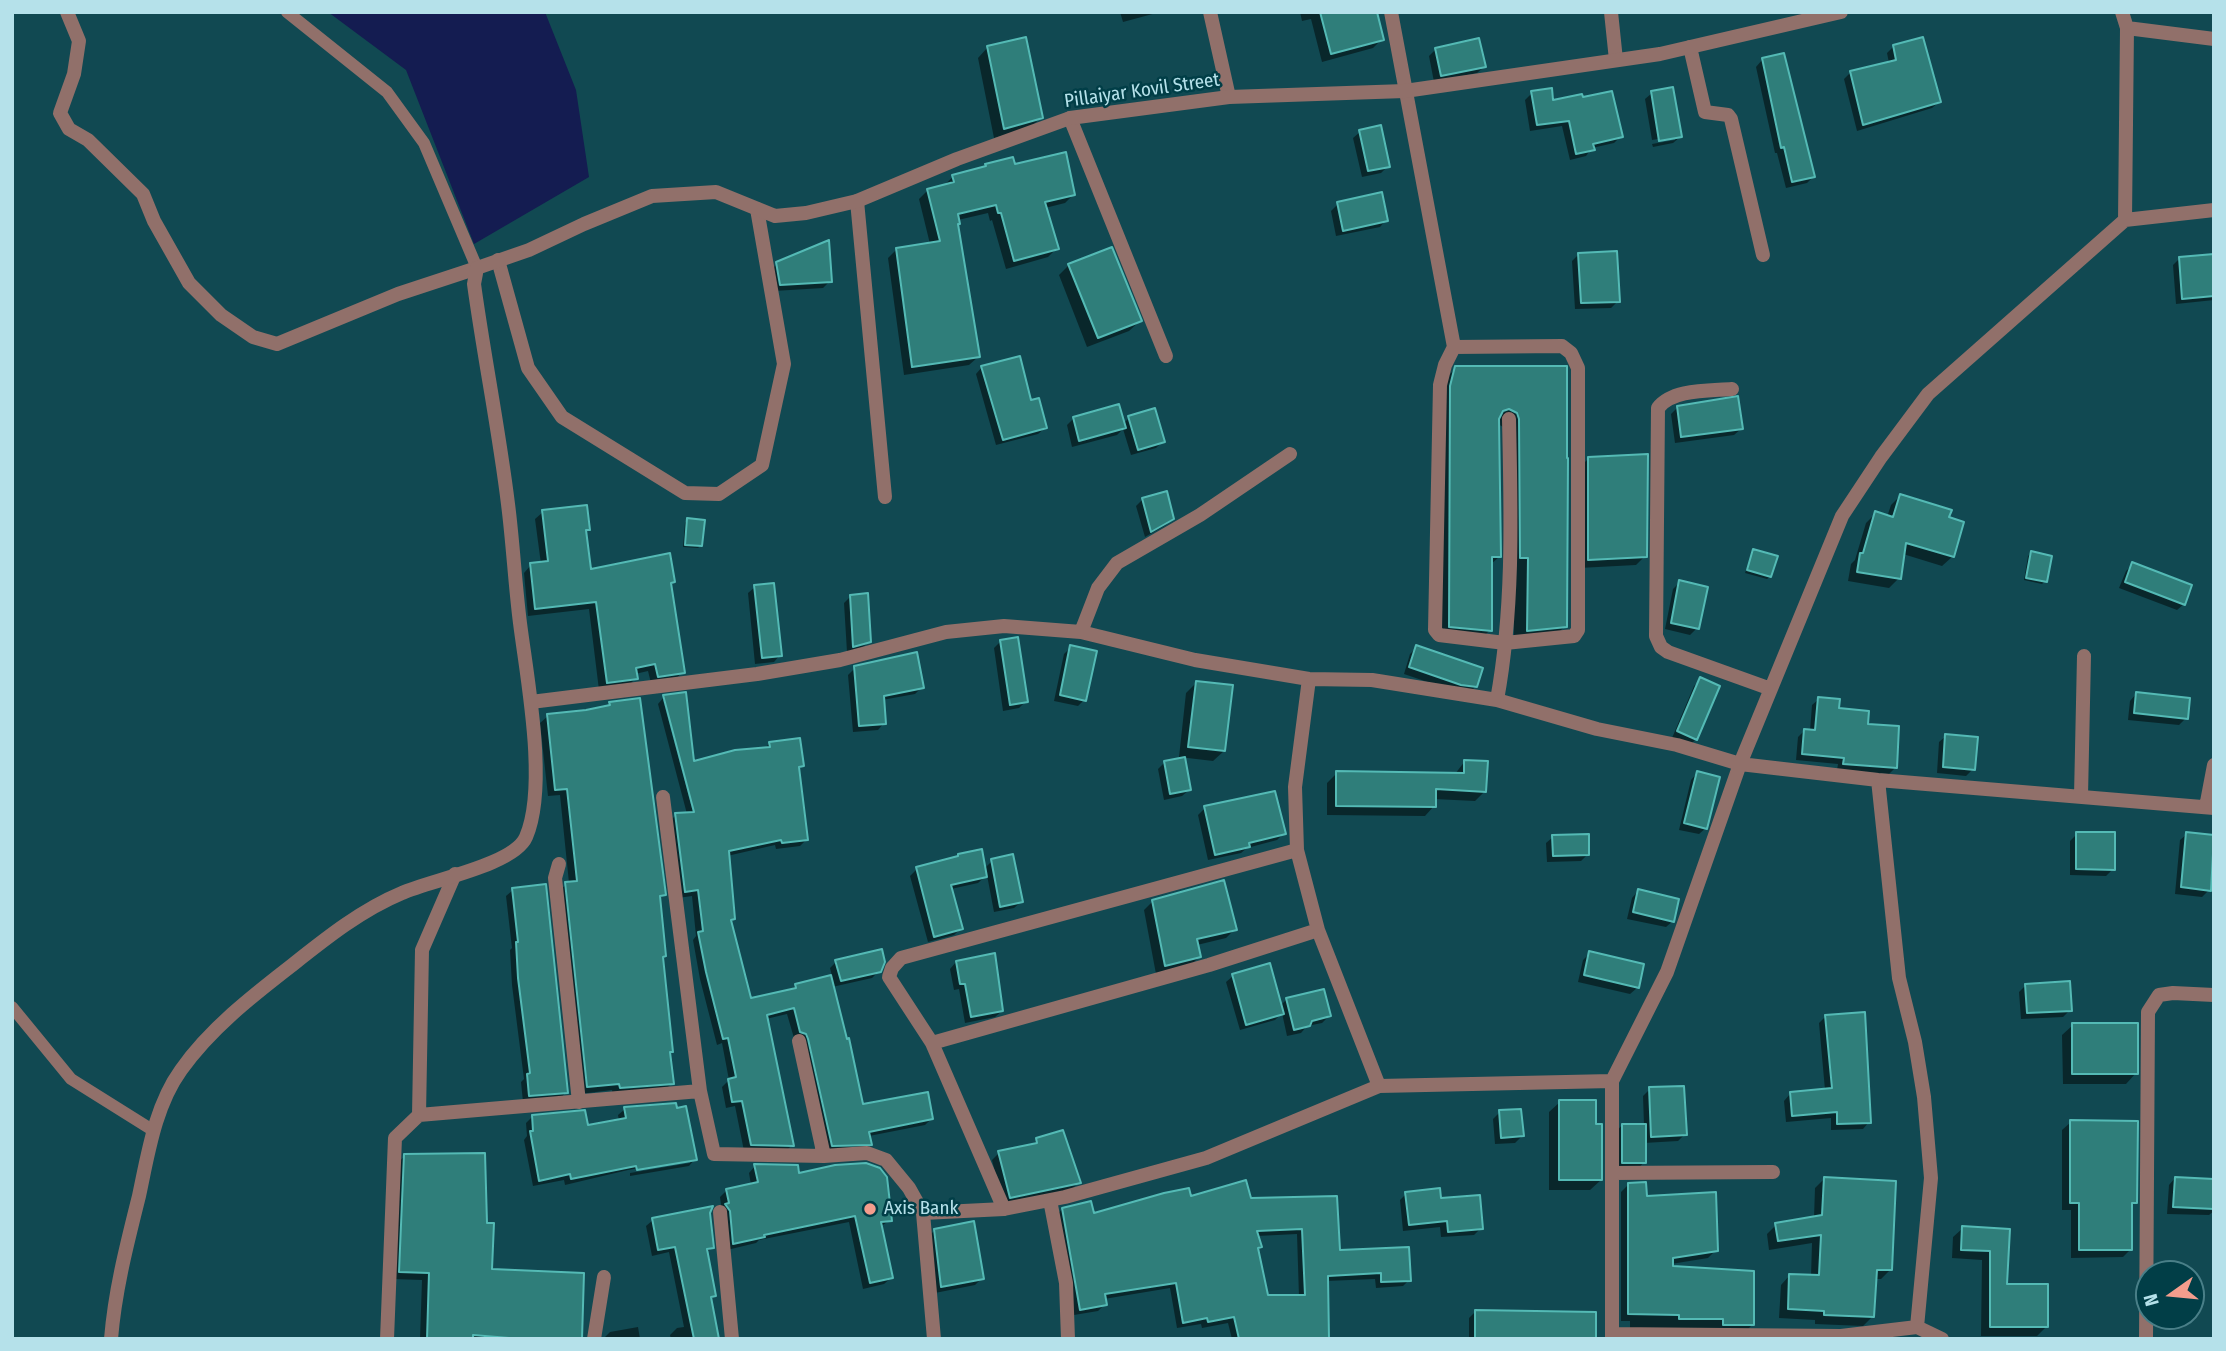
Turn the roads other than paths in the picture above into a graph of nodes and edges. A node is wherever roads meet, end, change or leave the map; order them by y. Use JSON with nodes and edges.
{"nodes":[{"id":1,"x":67,"y":12,"type":"edge"},
{"id":2,"x":287,"y":12,"type":"edge"},
{"id":3,"x":1210,"y":12,"type":"edge"},
{"id":4,"x":1391,"y":12,"type":"edge"},
{"id":5,"x":1611,"y":12,"type":"edge"},
{"id":6,"x":1841,"y":12,"type":"edge"},
{"id":7,"x":2122,"y":12,"type":"edge"},
{"id":8,"x":2127,"y":28,"type":"junction"},
{"id":9,"x":2214,"y":39,"type":"edge"},
{"id":10,"x":1690,"y":47,"type":"junction"},
{"id":11,"x":1616,"y":60,"type":"junction"},
{"id":12,"x":1405,"y":91,"type":"junction"},
{"id":13,"x":1229,"y":97,"type":"junction"},
{"id":14,"x":1070,"y":118,"type":"junction"},
{"id":15,"x":857,"y":201,"type":"junction"},
{"id":16,"x":757,"y":209,"type":"junction"},
{"id":17,"x":2214,"y":210,"type":"edge"},
{"id":18,"x":2125,"y":220,"type":"junction"},
{"id":19,"x":1763,"y":255,"type":"dead end"},
{"id":20,"x":498,"y":260,"type":"junction"},
{"id":21,"x":477,"y":268,"type":"junction"},
{"id":22,"x":1454,"y":347,"type":"junction"},
{"id":23,"x":1166,"y":356,"type":"dead end"},
{"id":24,"x":1732,"y":388,"type":"dead end"},
{"id":25,"x":1509,"y":419,"type":"dead end"},
{"id":26,"x":1290,"y":454,"type":"dead end"},
{"id":27,"x":885,"y":497,"type":"dead end"},
{"id":28,"x":1081,"y":632,"type":"junction"},
{"id":29,"x":1505,"y":643,"type":"junction"},
{"id":30,"x":2084,"y":656,"type":"dead end"},
{"id":31,"x":1309,"y":679,"type":"junction"},
{"id":32,"x":1771,"y":689,"type":"junction"},
{"id":33,"x":1497,"y":699,"type":"junction"},
{"id":34,"x":531,"y":702,"type":"junction"},
{"id":35,"x":1740,"y":764,"type":"junction"},
{"id":36,"x":2214,"y":765,"type":"edge"},
{"id":37,"x":1878,"y":780,"type":"junction"},
{"id":38,"x":2081,"y":796,"type":"junction"},
{"id":39,"x":663,"y":797,"type":"dead end"},
{"id":40,"x":2210,"y":807,"type":"edge"},
{"id":41,"x":1297,"y":850,"type":"junction"},
{"id":42,"x":559,"y":864,"type":"dead end"},
{"id":43,"x":455,"y":874,"type":"junction"},
{"id":44,"x":1318,"y":930,"type":"junction"},
{"id":45,"x":2214,"y":996,"type":"edge"},
{"id":46,"x":12,"y":1007,"type":"edge"},
{"id":47,"x":799,"y":1041,"type":"dead end"},
{"id":48,"x":932,"y":1043,"type":"junction"},
{"id":49,"x":1612,"y":1081,"type":"junction"},
{"id":50,"x":1379,"y":1086,"type":"junction"},
{"id":51,"x":700,"y":1091,"type":"junction"},
{"id":52,"x":579,"y":1102,"type":"junction"},
{"id":53,"x":419,"y":1115,"type":"junction"},
{"id":54,"x":154,"y":1131,"type":"junction"},
{"id":55,"x":824,"y":1156,"type":"junction"},
{"id":56,"x":1773,"y":1172,"type":"dead end"},
{"id":57,"x":1612,"y":1173,"type":"junction"},
{"id":58,"x":1050,"y":1199,"type":"junction"},
{"id":59,"x":1004,"y":1209,"type":"junction"},
{"id":60,"x":720,"y":1212,"type":"dead end"},
{"id":61,"x":923,"y":1213,"type":"junction"},
{"id":62,"x":604,"y":1277,"type":"dead end"},
{"id":63,"x":1917,"y":1327,"type":"junction"},
{"id":64,"x":1612,"y":1336,"type":"edge"},
{"id":65,"x":1841,"y":1337,"type":"edge"},
{"id":66,"x":111,"y":1339,"type":"edge"},
{"id":67,"x":387,"y":1339,"type":"edge"},
{"id":68,"x":594,"y":1339,"type":"edge"},
{"id":69,"x":732,"y":1339,"type":"edge"},
{"id":70,"x":934,"y":1339,"type":"edge"},
{"id":71,"x":1068,"y":1339,"type":"edge"},
{"id":72,"x":1942,"y":1339,"type":"edge"},
{"id":73,"x":2146,"y":1339,"type":"edge"}],
"edges":[{"from":1,"to":21,"type":"street","name":"Pillaiyar Kovil Street"},
{"from":2,"to":21,"type":"lane"},
{"from":3,"to":13,"type":"street"},
{"from":4,"to":12,"type":"street"},
{"from":5,"to":11,"type":"street"},
{"from":6,"to":10,"type":"street","name":"Pillaiyar Kovil Street"},
{"from":7,"to":8,"type":"street"},
{"from":8,"to":9,"type":"street"},
{"from":8,"to":18,"type":"street"},
{"from":10,"to":11,"type":"street","name":"Pillaiyar Kovil Street"},
{"from":10,"to":19,"type":"street"},
{"from":11,"to":12,"type":"street","name":"Pillaiyar Kovil Street"},
{"from":12,"to":13,"type":"street","name":"Pillaiyar Kovil Street"},
{"from":12,"to":22,"type":"street"},
{"from":13,"to":14,"type":"street","name":"Pillaiyar Kovil Street"},
{"from":14,"to":15,"type":"street","name":"Pillaiyar Kovil Street"},
{"from":14,"to":23,"type":"street"},
{"from":15,"to":16,"type":"street","name":"Pillaiyar Kovil Street"},
{"from":15,"to":27,"type":"street"},
{"from":16,"to":20,"type":"street","name":"Pillaiyar Kovil Street"},
{"from":16,"to":20,"type":"street"},
{"from":17,"to":18,"type":"street"},
{"from":18,"to":32,"type":"street"},
{"from":20,"to":21,"type":"street","name":"Pillaiyar Kovil Street"},
{"from":21,"to":34,"type":"street"},
{"from":22,"to":29,"type":"street"},
{"from":22,"to":29,"type":"street"},
{"from":24,"to":32,"type":"street"},
{"from":25,"to":29,"type":"street"},
{"from":26,"to":28,"type":"street"},
{"from":28,"to":31,"type":"street"},
{"from":28,"to":34,"type":"street"},
{"from":29,"to":33,"type":"street"},
{"from":30,"to":38,"type":"street"},
{"from":31,"to":33,"type":"street"},
{"from":31,"to":41,"type":"street"},
{"from":32,"to":35,"type":"street"},
{"from":33,"to":35,"type":"street"},
{"from":34,"to":43,"type":"street"},
{"from":35,"to":37,"type":"street"},
{"from":35,"to":49,"type":"street"},
{"from":36,"to":40,"type":"street"},
{"from":37,"to":38,"type":"street"},
{"from":37,"to":63,"type":"street"},
{"from":38,"to":40,"type":"street"},
{"from":39,"to":51,"type":"street"},
{"from":41,"to":44,"type":"street"},
{"from":41,"to":48,"type":"street"},
{"from":42,"to":52,"type":"street"},
{"from":43,"to":53,"type":"street"},
{"from":43,"to":54,"type":"street"},
{"from":44,"to":48,"type":"street"},
{"from":44,"to":50,"type":"street"},
{"from":45,"to":73,"type":"street"},
{"from":46,"to":54,"type":"lane"},
{"from":47,"to":55,"type":"street"},
{"from":48,"to":59,"type":"street"},
{"from":49,"to":50,"type":"street"},
{"from":49,"to":57,"type":"street"},
{"from":50,"to":58,"type":"street"},
{"from":51,"to":52,"type":"street"},
{"from":51,"to":55,"type":"street"},
{"from":52,"to":53,"type":"street"},
{"from":53,"to":67,"type":"street"},
{"from":54,"to":66,"type":"street"},
{"from":55,"to":61,"type":"street"},
{"from":56,"to":57,"type":"street"},
{"from":57,"to":64,"type":"street"},
{"from":58,"to":59,"type":"street"},
{"from":58,"to":71,"type":"street"},
{"from":59,"to":61,"type":"street"},
{"from":60,"to":69,"type":"street"},
{"from":61,"to":70,"type":"street"},
{"from":62,"to":68,"type":"street"},
{"from":63,"to":65,"type":"street"},
{"from":63,"to":72,"type":"street"},
{"from":64,"to":65,"type":"street"}]}
